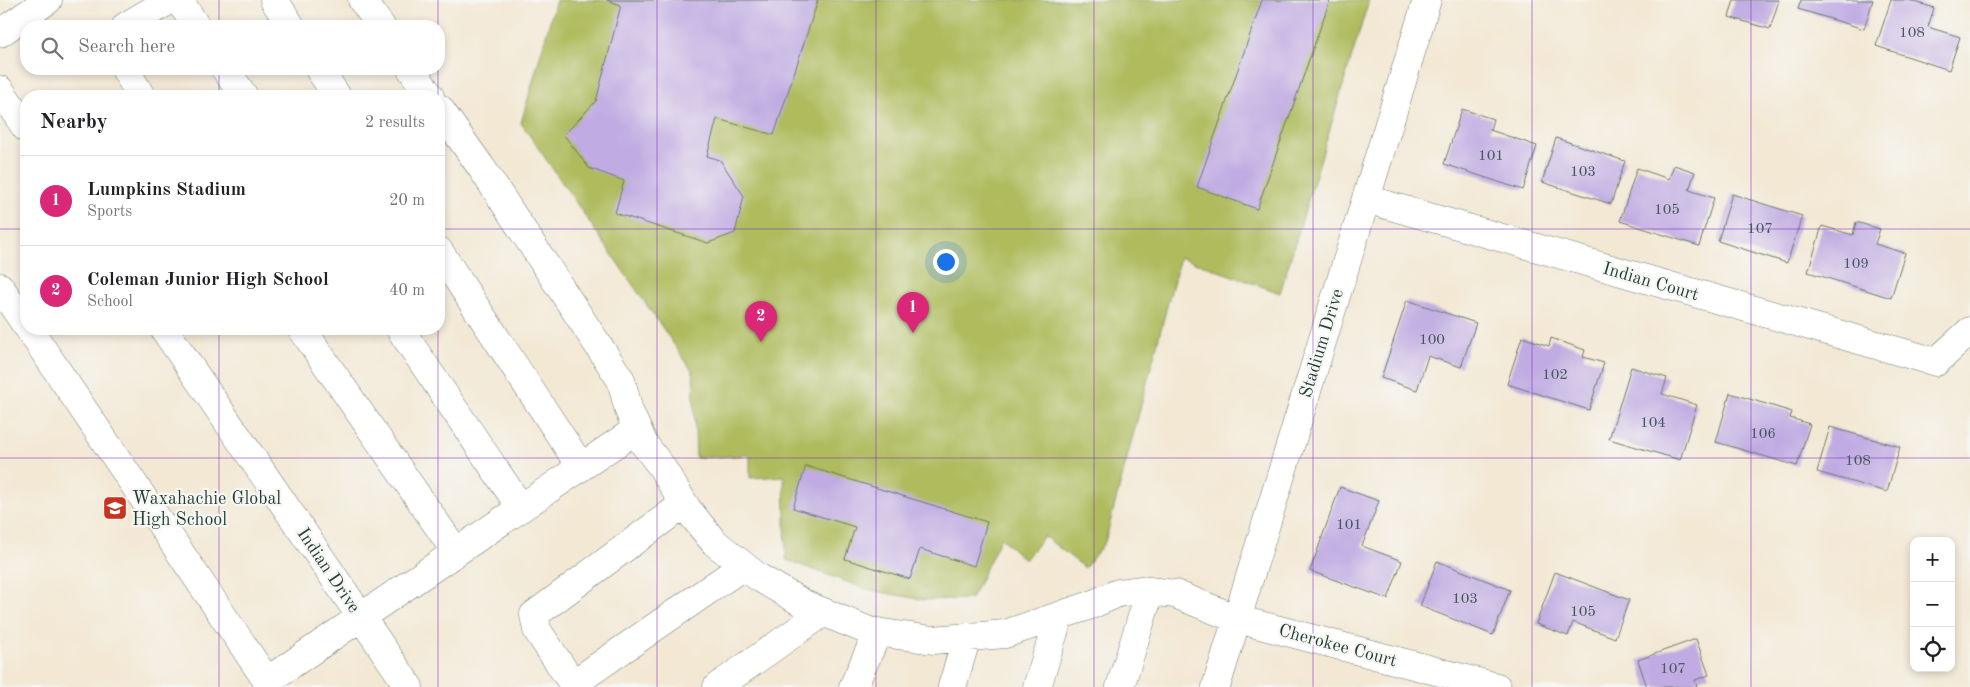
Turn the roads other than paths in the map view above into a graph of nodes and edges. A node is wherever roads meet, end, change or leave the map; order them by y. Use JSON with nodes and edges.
{"nodes":[{"id":1,"x":48,"y":0,"type":"edge"},
{"id":2,"x":170,"y":0,"type":"edge"},
{"id":3,"x":179,"y":0,"type":"edge"},
{"id":4,"x":274,"y":0,"type":"edge"},
{"id":5,"x":362,"y":0,"type":"edge"},
{"id":6,"x":1427,"y":0,"type":"edge"},
{"id":7,"x":136,"y":20,"type":"edge"},
{"id":8,"x":192,"y":20,"type":"edge"},
{"id":9,"x":287,"y":20,"type":"edge"},
{"id":10,"x":376,"y":20,"type":"edge"},
{"id":11,"x":0,"y":33,"type":"edge"},
{"id":12,"x":129,"y":75,"type":"edge"},
{"id":13,"x":229,"y":75,"type":"edge"},
{"id":14,"x":323,"y":75,"type":"edge"},
{"id":15,"x":415,"y":75,"type":"edge"},
{"id":16,"x":0,"y":90,"type":"edge"},
{"id":17,"x":137,"y":90,"type":"edge"},
{"id":18,"x":240,"y":90,"type":"edge"},
{"id":19,"x":333,"y":90,"type":"edge"},
{"id":20,"x":426,"y":90,"type":"edge"},
{"id":21,"x":445,"y":116,"type":"edge"},
{"id":22,"x":20,"y":119,"type":"edge"},
{"id":23,"x":1366,"y":199,"type":"junction"},
{"id":24,"x":445,"y":260,"type":"edge"},
{"id":25,"x":0,"y":287,"type":"edge"},
{"id":26,"x":20,"y":316,"type":"edge"},
{"id":27,"x":1970,"y":331,"type":"edge"},
{"id":28,"x":33,"y":335,"type":"edge"},
{"id":29,"x":168,"y":335,"type":"edge"},
{"id":30,"x":306,"y":335,"type":"edge"},
{"id":31,"x":404,"y":335,"type":"edge"},
{"id":32,"x":638,"y":429,"type":"junction"},
{"id":33,"x":581,"y":467,"type":"junction"},
{"id":34,"x":684,"y":504,"type":"junction"},
{"id":35,"x":521,"y":508,"type":"junction"},
{"id":36,"x":456,"y":552,"type":"junction"},
{"id":37,"x":744,"y":566,"type":"junction"},
{"id":38,"x":1150,"y":591,"type":"junction"},
{"id":39,"x":824,"y":612,"type":"junction"},
{"id":40,"x":1059,"y":616,"type":"junction"},
{"id":41,"x":361,"y":617,"type":"junction"},
{"id":42,"x":1237,"y":619,"type":"junction"},
{"id":43,"x":878,"y":632,"type":"junction"},
{"id":44,"x":967,"y":637,"type":"junction"},
{"id":45,"x":574,"y":686,"type":"edge"},
{"id":46,"x":409,"y":687,"type":"edge"},
{"id":47,"x":717,"y":687,"type":"edge"},
{"id":48,"x":852,"y":687,"type":"edge"},
{"id":49,"x":952,"y":687,"type":"edge"},
{"id":50,"x":1037,"y":687,"type":"edge"},
{"id":51,"x":1120,"y":687,"type":"edge"},
{"id":52,"x":1216,"y":687,"type":"edge"},
{"id":53,"x":1497,"y":687,"type":"edge"}],
"edges":[{"from":1,"to":11,"type":"street"},
{"from":2,"to":7,"type":"street"},
{"from":3,"to":8,"type":"street"},
{"from":4,"to":9,"type":"street"},
{"from":5,"to":10,"type":"street"},
{"from":6,"to":23,"type":"street","name":"Stadium Drive"},
{"from":12,"to":17,"type":"street"},
{"from":13,"to":18,"type":"street"},
{"from":14,"to":19,"type":"street"},
{"from":15,"to":20,"type":"street"},
{"from":16,"to":22,"type":"street"},
{"from":21,"to":32,"type":"street","name":"Cherokee Court"},
{"from":23,"to":27,"type":"street","name":"Indian Court"},
{"from":23,"to":42,"type":"street","name":"Stadium Drive"},
{"from":24,"to":33,"type":"street"},
{"from":25,"to":26,"type":"street"},
{"from":28,"to":41,"type":"street"},
{"from":29,"to":41,"type":"street","name":"Indian Drive"},
{"from":30,"to":36,"type":"street"},
{"from":31,"to":35,"type":"street"},
{"from":32,"to":33,"type":"street"},
{"from":32,"to":34,"type":"street","name":"Cherokee Court"},
{"from":33,"to":35,"type":"street"},
{"from":34,"to":37,"type":"street","name":"Cherokee Court"},
{"from":34,"to":45,"type":"street"},
{"from":35,"to":36,"type":"street"},
{"from":36,"to":41,"type":"street"},
{"from":37,"to":39,"type":"street","name":"Cherokee Court"},
{"from":37,"to":45,"type":"street"},
{"from":38,"to":40,"type":"street","name":"Cherokee Court"},
{"from":38,"to":42,"type":"street","name":"Cherokee Court"},
{"from":38,"to":51,"type":"street"},
{"from":39,"to":43,"type":"street","name":"Cherokee Court"},
{"from":39,"to":47,"type":"street"},
{"from":40,"to":44,"type":"street","name":"Cherokee Court"},
{"from":40,"to":50,"type":"street"},
{"from":41,"to":46,"type":"street","name":"Indian Drive"},
{"from":42,"to":52,"type":"street","name":"Stadium Drive"},
{"from":42,"to":53,"type":"street","name":"Cherokee Court"},
{"from":43,"to":44,"type":"street","name":"Cherokee Court"},
{"from":43,"to":48,"type":"street"},
{"from":44,"to":49,"type":"street"}]}
